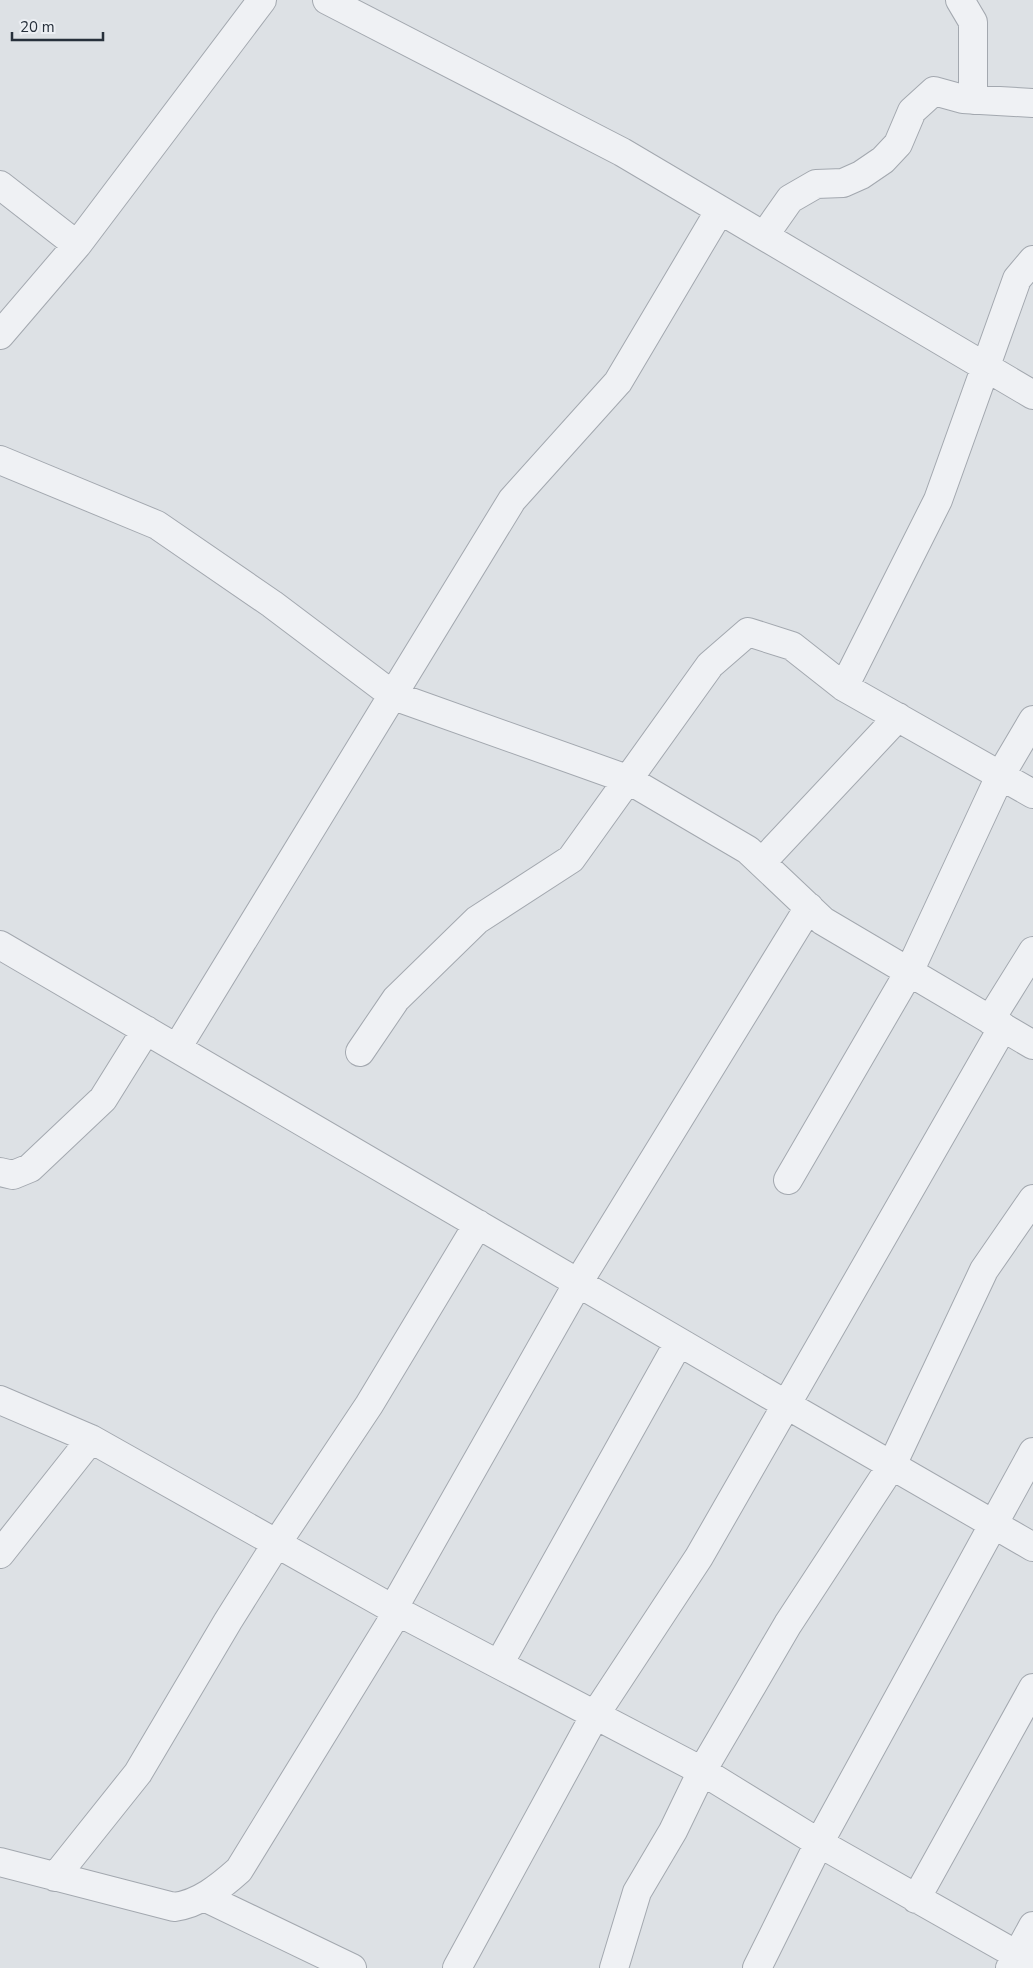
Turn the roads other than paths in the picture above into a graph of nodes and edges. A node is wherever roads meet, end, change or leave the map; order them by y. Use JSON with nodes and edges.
{"nodes":[{"id":1,"x":262,"y":0,"type":"edge"},
{"id":2,"x":327,"y":0,"type":"edge"},
{"id":3,"x":960,"y":0,"type":"edge"},
{"id":4,"x":973,"y":100,"type":"junction"},
{"id":5,"x":1033,"y":103,"type":"edge"},
{"id":6,"x":0,"y":185,"type":"edge"},
{"id":7,"x":720,"y":210,"type":"junction"},
{"id":8,"x":764,"y":236,"type":"junction"},
{"id":9,"x":77,"y":245,"type":"junction"},
{"id":10,"x":1033,"y":260,"type":"edge"},
{"id":11,"x":0,"y":335,"type":"edge"},
{"id":12,"x":985,"y":366,"type":"junction"},
{"id":13,"x":1033,"y":395,"type":"edge"},
{"id":14,"x":0,"y":460,"type":"edge"},
{"id":15,"x":844,"y":687,"type":"junction"},
{"id":16,"x":394,"y":696,"type":"junction"},
{"id":17,"x":898,"y":718,"type":"junction"},
{"id":18,"x":1033,"y":720,"type":"edge"},
{"id":19,"x":1000,"y":776,"type":"junction"},
{"id":20,"x":627,"y":779,"type":"junction"},
{"id":21,"x":1033,"y":794,"type":"edge"},
{"id":22,"x":762,"y":862,"type":"junction"},
{"id":23,"x":808,"y":907,"type":"junction"},
{"id":24,"x":0,"y":944,"type":"edge"},
{"id":25,"x":1033,"y":950,"type":"edge"},
{"id":26,"x":909,"y":972,"type":"junction"},
{"id":27,"x":996,"y":1023,"type":"junction"},
{"id":28,"x":146,"y":1030,"type":"junction"},
{"id":29,"x":1033,"y":1045,"type":"edge"},
{"id":30,"x":177,"y":1048,"type":"junction"},
{"id":31,"x":360,"y":1052,"type":"dead end"},
{"id":32,"x":0,"y":1172,"type":"edge"},
{"id":33,"x":788,"y":1180,"type":"dead end"},
{"id":34,"x":1033,"y":1199,"type":"edge"},
{"id":35,"x":478,"y":1224,"type":"junction"},
{"id":36,"x":578,"y":1283,"type":"junction"},
{"id":37,"x":679,"y":1342,"type":"junction"},
{"id":38,"x":0,"y":1400,"type":"edge"},
{"id":39,"x":787,"y":1406,"type":"junction"},
{"id":40,"x":91,"y":1439,"type":"junction"},
{"id":41,"x":1033,"y":1452,"type":"edge"},
{"id":42,"x":892,"y":1466,"type":"junction"},
{"id":43,"x":993,"y":1523,"type":"junction"},
{"id":44,"x":277,"y":1543,"type":"junction"},
{"id":45,"x":1033,"y":1546,"type":"edge"},
{"id":46,"x":0,"y":1554,"type":"edge"},
{"id":47,"x":396,"y":1610,"type":"junction"},
{"id":48,"x":499,"y":1664,"type":"junction"},
{"id":49,"x":1033,"y":1688,"type":"edge"},
{"id":50,"x":595,"y":1715,"type":"junction"},
{"id":51,"x":702,"y":1771,"type":"junction"},
{"id":52,"x":819,"y":1844,"type":"junction"},
{"id":53,"x":0,"y":1862,"type":"edge"},
{"id":54,"x":55,"y":1877,"type":"junction"},
{"id":55,"x":204,"y":1897,"type":"junction"},
{"id":56,"x":916,"y":1899,"type":"junction"},
{"id":57,"x":1033,"y":1926,"type":"edge"},
{"id":58,"x":1020,"y":1962,"type":"edge"},
{"id":59,"x":352,"y":1968,"type":"edge"},
{"id":60,"x":457,"y":1968,"type":"edge"},
{"id":61,"x":614,"y":1968,"type":"edge"},
{"id":62,"x":756,"y":1968,"type":"edge"}],
"edges":[{"from":1,"to":9,"type":"street"},
{"from":2,"to":7,"type":"street"},
{"from":3,"to":4,"type":"street"},
{"from":4,"to":5,"type":"street"},
{"from":4,"to":8,"type":"street"},
{"from":6,"to":9,"type":"street"},
{"from":7,"to":8,"type":"street"},
{"from":7,"to":16,"type":"street"},
{"from":8,"to":12,"type":"street"},
{"from":9,"to":11,"type":"street"},
{"from":10,"to":12,"type":"street"},
{"from":12,"to":13,"type":"street"},
{"from":12,"to":15,"type":"street"},
{"from":14,"to":16,"type":"street"},
{"from":15,"to":17,"type":"street"},
{"from":15,"to":20,"type":"street"},
{"from":16,"to":20,"type":"street"},
{"from":16,"to":30,"type":"street"},
{"from":17,"to":19,"type":"street"},
{"from":17,"to":22,"type":"street"},
{"from":18,"to":19,"type":"street"},
{"from":19,"to":21,"type":"street"},
{"from":19,"to":26,"type":"street"},
{"from":20,"to":22,"type":"street"},
{"from":20,"to":31,"type":"street"},
{"from":22,"to":23,"type":"street"},
{"from":23,"to":26,"type":"street"},
{"from":23,"to":36,"type":"street"},
{"from":24,"to":28,"type":"street"},
{"from":25,"to":27,"type":"street"},
{"from":26,"to":27,"type":"street"},
{"from":26,"to":33,"type":"street"},
{"from":27,"to":29,"type":"street"},
{"from":27,"to":39,"type":"street"},
{"from":28,"to":30,"type":"street"},
{"from":28,"to":32,"type":"street"},
{"from":30,"to":35,"type":"street"},
{"from":34,"to":42,"type":"street"},
{"from":35,"to":36,"type":"street"},
{"from":35,"to":44,"type":"street"},
{"from":36,"to":37,"type":"street"},
{"from":36,"to":47,"type":"street"},
{"from":37,"to":39,"type":"street"},
{"from":37,"to":48,"type":"street"},
{"from":38,"to":40,"type":"street"},
{"from":39,"to":42,"type":"street"},
{"from":39,"to":50,"type":"street"},
{"from":40,"to":44,"type":"street"},
{"from":40,"to":46,"type":"street"},
{"from":41,"to":43,"type":"street"},
{"from":42,"to":43,"type":"street"},
{"from":42,"to":51,"type":"street"},
{"from":43,"to":45,"type":"street"},
{"from":43,"to":52,"type":"street"},
{"from":44,"to":47,"type":"street"},
{"from":44,"to":54,"type":"street"},
{"from":47,"to":48,"type":"street"},
{"from":47,"to":55,"type":"street"},
{"from":48,"to":50,"type":"street"},
{"from":49,"to":56,"type":"street"},
{"from":50,"to":51,"type":"street"},
{"from":50,"to":60,"type":"street"},
{"from":51,"to":52,"type":"street"},
{"from":51,"to":61,"type":"street"},
{"from":52,"to":56,"type":"street"},
{"from":52,"to":62,"type":"street"},
{"from":53,"to":54,"type":"street"},
{"from":54,"to":55,"type":"street"},
{"from":55,"to":59,"type":"street"},
{"from":56,"to":58,"type":"street"},
{"from":57,"to":58,"type":"street"}]}
